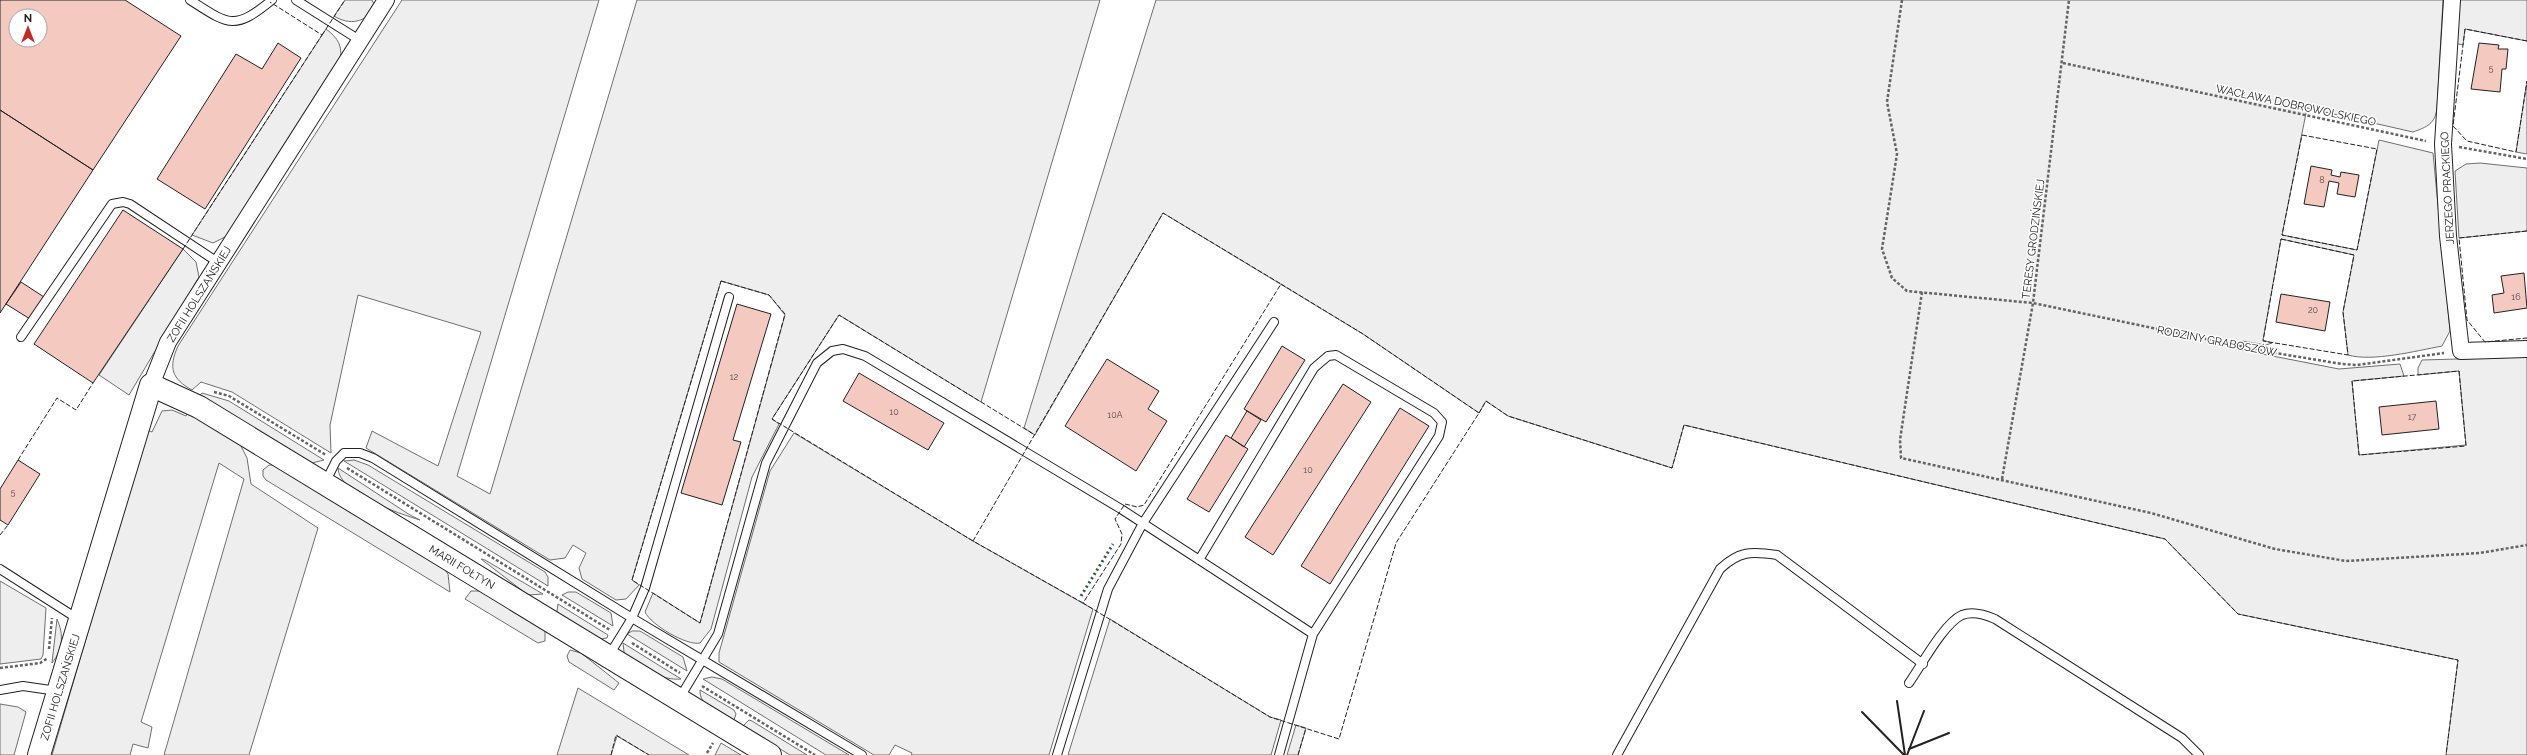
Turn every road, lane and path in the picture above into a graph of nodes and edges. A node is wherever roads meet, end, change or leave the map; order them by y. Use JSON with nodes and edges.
{"nodes":[{"id":1,"x":190,"y":0,"type":"edge"},
{"id":2,"x":272,"y":0,"type":"edge"},
{"id":3,"x":296,"y":0,"type":"edge"},
{"id":4,"x":386,"y":0,"type":"edge"},
{"id":5,"x":1902,"y":0,"type":"edge"},
{"id":6,"x":2069,"y":0,"type":"edge"},
{"id":7,"x":2452,"y":0,"type":"edge"},
{"id":8,"x":361,"y":41,"type":"junction"},
{"id":9,"x":2063,"y":63,"type":"junction"},
{"id":10,"x":2443,"y":144,"type":"junction"},
{"id":11,"x":2527,"y":160,"type":"edge"},
{"id":12,"x":219,"y":264,"type":"junction"},
{"id":13,"x":1922,"y":292,"type":"junction"},
{"id":14,"x":729,"y":297,"type":"dead end"},
{"id":15,"x":2034,"y":303,"type":"junction"},
{"id":16,"x":1274,"y":322,"type":"dead end"},
{"id":17,"x":21,"y":337,"type":"dead end"},
{"id":18,"x":2527,"y":349,"type":"edge"},
{"id":19,"x":2461,"y":351,"type":"junction"},
{"id":20,"x":150,"y":385,"type":"junction"},
{"id":21,"x":190,"y":402,"type":"junction"},
{"id":22,"x":336,"y":461,"type":"junction"},
{"id":23,"x":2002,"y":479,"type":"junction"},
{"id":24,"x":324,"y":484,"type":"junction"},
{"id":25,"x":1143,"y":523,"type":"junction"},
{"id":26,"x":2527,"y":545,"type":"edge"},
{"id":27,"x":1199,"y":560,"type":"junction"},
{"id":28,"x":0,"y":568,"type":"edge"},
{"id":29,"x":54,"y":602,"type":"junction"},
{"id":30,"x":632,"y":618,"type":"junction"},
{"id":31,"x":80,"y":620,"type":"junction"},
{"id":32,"x":1313,"y":634,"type":"junction"},
{"id":33,"x":621,"y":637,"type":"junction"},
{"id":34,"x":608,"y":657,"type":"junction"},
{"id":35,"x":704,"y":661,"type":"junction"},
{"id":36,"x":1923,"y":664,"type":"junction"},
{"id":37,"x":0,"y":668,"type":"edge"},
{"id":38,"x":692,"y":680,"type":"junction"},
{"id":39,"x":1909,"y":683,"type":"dead end"},
{"id":40,"x":0,"y":690,"type":"edge"},
{"id":41,"x":58,"y":692,"type":"junction"},
{"id":42,"x":679,"y":699,"type":"junction"},
{"id":43,"x":39,"y":755,"type":"edge"},
{"id":44,"x":770,"y":755,"type":"edge"},
{"id":45,"x":815,"y":755,"type":"edge"},
{"id":46,"x":862,"y":755,"type":"edge"},
{"id":47,"x":1057,"y":755,"type":"edge"},
{"id":48,"x":1279,"y":755,"type":"edge"},
{"id":49,"x":1617,"y":755,"type":"edge"},
{"id":50,"x":2199,"y":755,"type":"edge"}],
"edges":[{"from":1,"to":2,"type":"lane"},
{"from":3,"to":8,"type":"lane"},
{"from":4,"to":8,"type":"street","name":"ZOFII HOLSZAŃSKIEJ"},
{"from":5,"to":13,"type":"path","name":"RODZINY GRABOSZÓW"},
{"from":6,"to":9,"type":"path","name":"TERESY GRODZIŃSKIEJ"},
{"from":7,"to":10,"type":"street","name":"JERZEGO PRACKIEGO"},
{"from":8,"to":12,"type":"street","name":"ZOFII HOLSZAŃSKIEJ"},
{"from":9,"to":10,"type":"path","name":"WACŁAWA DOBROWOLSKIEGO"},
{"from":9,"to":15,"type":"path","name":"TERESY GRODZIŃSKIEJ"},
{"from":10,"to":11,"type":"path","name":"WACŁAWA DOBROWOLSKIEGO"},
{"from":10,"to":19,"type":"street","name":"JERZEGO PRACKIEGO"},
{"from":12,"to":17,"type":"lane"},
{"from":12,"to":20,"type":"street","name":"ZOFII HOLSZAŃSKIEJ"},
{"from":13,"to":15,"type":"path","name":"RODZINY GRABOSZÓW"},
{"from":13,"to":23,"type":"path"},
{"from":14,"to":30,"type":"lane"},
{"from":15,"to":19,"type":"path","name":"RODZINY GRABOSZÓW"},
{"from":15,"to":23,"type":"path","name":"TERESY GRODZIŃSKIEJ"},
{"from":16,"to":25,"type":"lane"},
{"from":18,"to":19,"type":"street"},
{"from":20,"to":21,"type":"street","name":"MARII FOŁTYN"},
{"from":20,"to":31,"type":"street","name":"ZOFII HOLSZAŃSKIEJ"},
{"from":21,"to":22,"type":"path"},
{"from":21,"to":24,"type":"street","name":"MARII FOŁTYN"},
{"from":22,"to":24,"type":"lane"},
{"from":22,"to":30,"type":"lane"},
{"from":22,"to":33,"type":"path"},
{"from":23,"to":26,"type":"path"},
{"from":24,"to":34,"type":"street","name":"MARII FOŁTYN"},
{"from":25,"to":27,"type":"lane"},
{"from":25,"to":35,"type":"lane"},
{"from":25,"to":47,"type":"lane"},
{"from":27,"to":32,"type":"lane"},
{"from":27,"to":32,"type":"lane"},
{"from":28,"to":29,"type":"lane","name":"ZOFII HOLSZAŃSKIEJ"},
{"from":29,"to":31,"type":"lane","name":"ZOFII HOLSZAŃSKIEJ"},
{"from":29,"to":37,"type":"path"},
{"from":30,"to":33,"type":"lane"},
{"from":30,"to":35,"type":"lane"},
{"from":31,"to":41,"type":"street","name":"ZOFII HOLSZAŃSKIEJ"},
{"from":32,"to":48,"type":"lane"},
{"from":33,"to":34,"type":"lane"},
{"from":33,"to":38,"type":"path"},
{"from":34,"to":42,"type":"street","name":"MARII FOŁTYN"},
{"from":35,"to":38,"type":"lane"},
{"from":35,"to":46,"type":"lane"},
{"from":36,"to":39,"type":"lane"},
{"from":36,"to":49,"type":"lane"},
{"from":36,"to":50,"type":"lane"},
{"from":38,"to":42,"type":"lane"},
{"from":38,"to":45,"type":"path"},
{"from":40,"to":41,"type":"lane"},
{"from":41,"to":43,"type":"street","name":"ZOFII HOLSZAŃSKIEJ"},
{"from":42,"to":44,"type":"street","name":"MARII FOŁTYN"}]}
